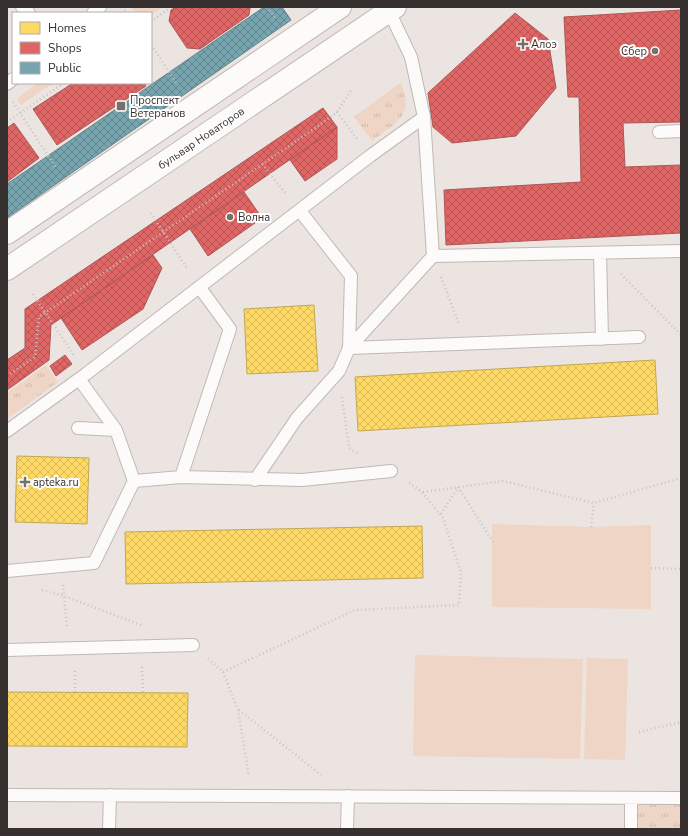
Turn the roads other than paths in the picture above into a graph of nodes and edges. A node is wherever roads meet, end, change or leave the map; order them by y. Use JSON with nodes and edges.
{"nodes":[{"id":1,"x":340,"y":7,"type":"edge"},
{"id":2,"x":392,"y":9,"type":"edge"},
{"id":3,"x":424,"y":117,"type":"junction"},
{"id":4,"x":681,"y":131,"type":"edge"},
{"id":5,"x":659,"y":132,"type":"dead end"},
{"id":6,"x":300,"y":211,"type":"junction"},
{"id":7,"x":7,"y":233,"type":"edge"},
{"id":8,"x":681,"y":251,"type":"edge"},
{"id":9,"x":600,"y":253,"type":"junction"},
{"id":10,"x":433,"y":256,"type":"junction"},
{"id":11,"x":7,"y":269,"type":"edge"},
{"id":12,"x":200,"y":288,"type":"junction"},
{"id":13,"x":639,"y":337,"type":"dead end"},
{"id":14,"x":602,"y":339,"type":"junction"},
{"id":15,"x":349,"y":348,"type":"junction"},
{"id":16,"x":83,"y":376,"type":"junction"},
{"id":17,"x":78,"y":428,"type":"dead end"},
{"id":18,"x":116,"y":430,"type":"junction"},
{"id":19,"x":7,"y":431,"type":"edge"},
{"id":20,"x":391,"y":471,"type":"dead end"},
{"id":21,"x":181,"y":477,"type":"junction"},
{"id":22,"x":255,"y":480,"type":"junction"},
{"id":23,"x":134,"y":481,"type":"junction"},
{"id":24,"x":7,"y":571,"type":"edge"},
{"id":25,"x":193,"y":645,"type":"dead end"},
{"id":26,"x":7,"y":650,"type":"edge"},
{"id":27,"x":7,"y":795,"type":"edge"},
{"id":28,"x":110,"y":795,"type":"junction"},
{"id":29,"x":348,"y":796,"type":"junction"},
{"id":30,"x":631,"y":798,"type":"junction"},
{"id":31,"x":681,"y":798,"type":"edge"},
{"id":32,"x":109,"y":829,"type":"edge"},
{"id":33,"x":347,"y":829,"type":"edge"},
{"id":34,"x":631,"y":829,"type":"edge"}],
"edges":[{"from":1,"to":7,"type":"street"},
{"from":2,"to":3,"type":"lane"},
{"from":2,"to":11,"type":"street","name":"бульвар Новаторов"},
{"from":3,"to":6,"type":"lane"},
{"from":3,"to":10,"type":"lane"},
{"from":4,"to":5,"type":"lane"},
{"from":6,"to":12,"type":"lane"},
{"from":6,"to":15,"type":"lane"},
{"from":8,"to":9,"type":"lane"},
{"from":9,"to":10,"type":"lane"},
{"from":9,"to":14,"type":"lane"},
{"from":10,"to":15,"type":"lane"},
{"from":12,"to":16,"type":"lane"},
{"from":12,"to":21,"type":"lane"},
{"from":13,"to":14,"type":"lane"},
{"from":14,"to":15,"type":"lane"},
{"from":15,"to":22,"type":"lane"},
{"from":16,"to":18,"type":"lane"},
{"from":16,"to":19,"type":"lane"},
{"from":17,"to":18,"type":"lane"},
{"from":18,"to":23,"type":"lane"},
{"from":20,"to":22,"type":"lane"},
{"from":21,"to":22,"type":"lane"},
{"from":21,"to":23,"type":"lane"},
{"from":23,"to":24,"type":"lane"},
{"from":25,"to":26,"type":"lane"},
{"from":27,"to":28,"type":"lane"},
{"from":28,"to":29,"type":"lane"},
{"from":28,"to":32,"type":"lane"},
{"from":29,"to":30,"type":"lane"},
{"from":29,"to":33,"type":"lane"},
{"from":30,"to":31,"type":"lane"},
{"from":30,"to":34,"type":"lane"}]}
